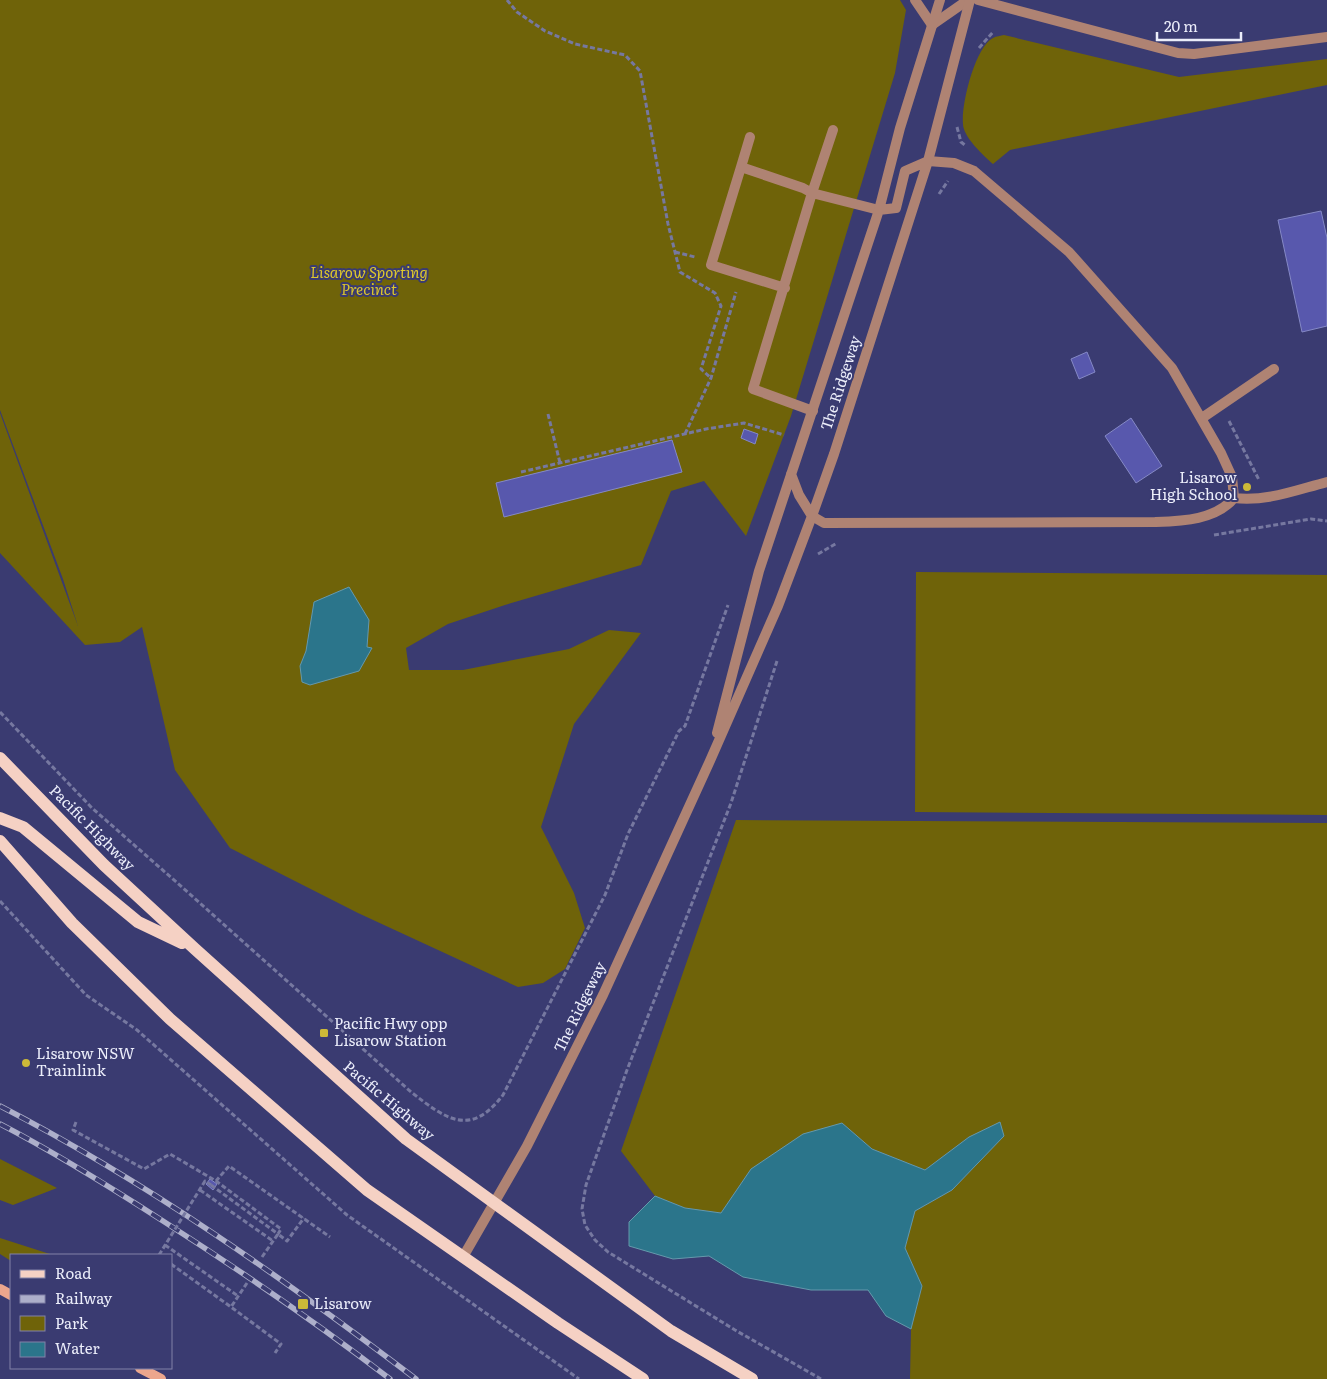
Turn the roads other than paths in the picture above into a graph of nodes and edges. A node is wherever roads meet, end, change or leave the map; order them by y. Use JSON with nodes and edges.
{"nodes":[{"id":1,"x":915,"y":0,"type":"edge"},
{"id":2,"x":940,"y":0,"type":"edge"},
{"id":3,"x":969,"y":0,"type":"edge"},
{"id":4,"x":978,"y":0,"type":"edge"},
{"id":5,"x":932,"y":25,"type":"junction"},
{"id":6,"x":1327,"y":37,"type":"edge"},
{"id":7,"x":833,"y":130,"type":"dead end"},
{"id":8,"x":750,"y":137,"type":"dead end"},
{"id":9,"x":928,"y":161,"type":"junction"},
{"id":10,"x":741,"y":167,"type":"junction"},
{"id":11,"x":812,"y":193,"type":"junction"},
{"id":12,"x":879,"y":210,"type":"junction"},
{"id":13,"x":784,"y":288,"type":"junction"},
{"id":14,"x":1274,"y":369,"type":"dead end"},
{"id":15,"x":814,"y":411,"type":"junction"},
{"id":16,"x":1202,"y":418,"type":"junction"},
{"id":17,"x":791,"y":474,"type":"junction"},
{"id":18,"x":1327,"y":482,"type":"edge"},
{"id":19,"x":1234,"y":498,"type":"junction"},
{"id":20,"x":812,"y":516,"type":"junction"},
{"id":21,"x":0,"y":758,"type":"edge"},
{"id":22,"x":709,"y":763,"type":"junction"},
{"id":23,"x":0,"y":818,"type":"edge"},
{"id":24,"x":0,"y":841,"type":"edge"},
{"id":25,"x":195,"y":949,"type":"junction"},
{"id":26,"x":493,"y":1204,"type":"junction"},
{"id":27,"x":463,"y":1257,"type":"junction"},
{"id":28,"x":142,"y":1369,"type":"edge"},
{"id":29,"x":161,"y":1379,"type":"edge"},
{"id":30,"x":643,"y":1379,"type":"edge"},
{"id":31,"x":752,"y":1379,"type":"edge"}],
"edges":[{"from":1,"to":5,"type":"street"},
{"from":2,"to":5,"type":"street","name":"The Ridgeway"},
{"from":3,"to":5,"type":"street"},
{"from":3,"to":9,"type":"street","name":"The Ridgeway"},
{"from":4,"to":6,"type":"street"},
{"from":5,"to":12,"type":"street","name":"The Ridgeway"},
{"from":7,"to":11,"type":"street"},
{"from":8,"to":10,"type":"street"},
{"from":9,"to":12,"type":"street"},
{"from":9,"to":16,"type":"street"},
{"from":9,"to":20,"type":"street","name":"The Ridgeway"},
{"from":10,"to":11,"type":"street"},
{"from":10,"to":13,"type":"street"},
{"from":11,"to":12,"type":"street"},
{"from":11,"to":13,"type":"street"},
{"from":12,"to":15,"type":"street","name":"The Ridgeway"},
{"from":13,"to":15,"type":"street"},
{"from":14,"to":16,"type":"street"},
{"from":15,"to":17,"type":"street","name":"The Ridgeway"},
{"from":16,"to":19,"type":"street"},
{"from":17,"to":20,"type":"street"},
{"from":17,"to":22,"type":"street","name":"The Ridgeway"},
{"from":18,"to":19,"type":"street"},
{"from":19,"to":20,"type":"street"},
{"from":20,"to":22,"type":"street","name":"The Ridgeway"},
{"from":21,"to":25,"type":"main road","name":"Pacific Highway"},
{"from":22,"to":26,"type":"street","name":"The Ridgeway"},
{"from":23,"to":25,"type":"main road"},
{"from":24,"to":27,"type":"main road"},
{"from":25,"to":26,"type":"main road","name":"Pacific Highway"},
{"from":26,"to":27,"type":"street","name":"The Ridgeway"},
{"from":26,"to":31,"type":"main road","name":"Pacific Highway"},
{"from":27,"to":30,"type":"main road"},
{"from":28,"to":29,"type":"main road"}]}
